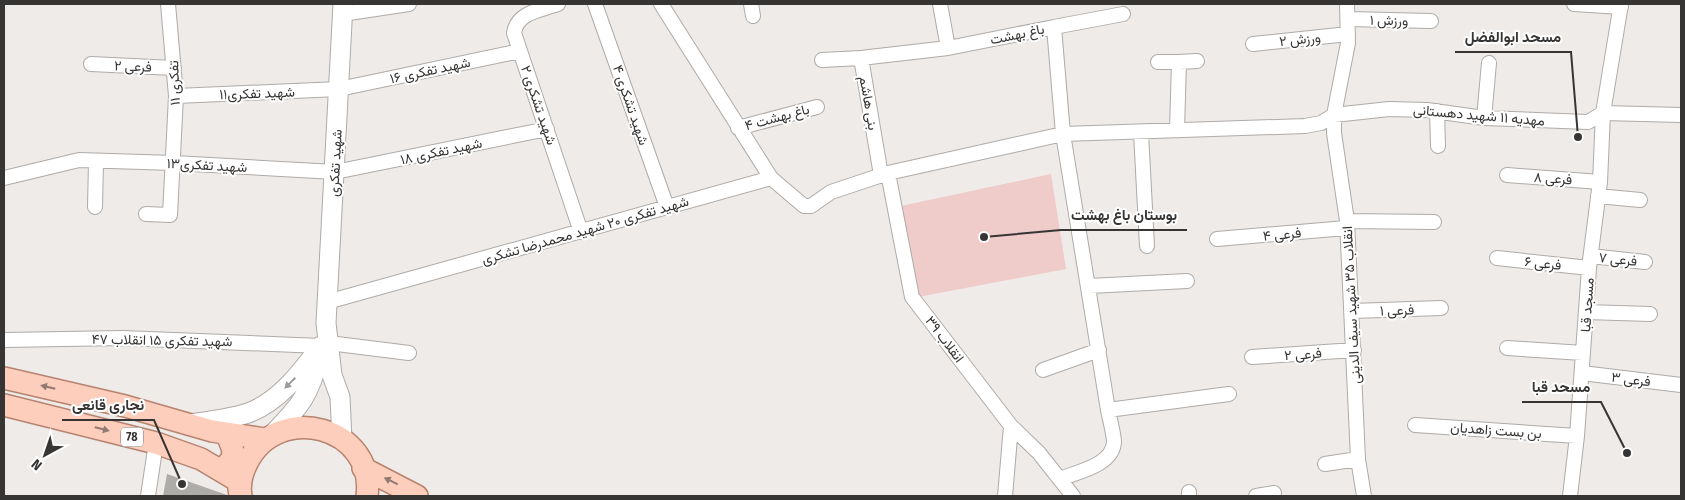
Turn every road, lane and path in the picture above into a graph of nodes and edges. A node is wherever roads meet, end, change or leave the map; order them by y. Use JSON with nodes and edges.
{"nodes":[{"id":1,"x":168,"y":4,"type":"edge"},
{"id":2,"x":409,"y":4,"type":"edge"},
{"id":3,"x":558,"y":4,"type":"edge"},
{"id":4,"x":596,"y":4,"type":"edge"},
{"id":5,"x":661,"y":4,"type":"edge"},
{"id":6,"x":940,"y":4,"type":"edge"},
{"id":7,"x":1347,"y":4,"type":"edge"},
{"id":8,"x":1574,"y":4,"type":"edge"},
{"id":9,"x":1621,"y":5,"type":"edge"},
{"id":10,"x":342,"y":9,"type":"edge"},
{"id":11,"x":1123,"y":14,"type":"dead end"},
{"id":12,"x":1348,"y":19,"type":"junction"},
{"id":13,"x":1431,"y":21,"type":"dead end"},
{"id":14,"x":1054,"y":26,"type":"junction"},
{"id":15,"x":1348,"y":34,"type":"junction"},
{"id":16,"x":1253,"y":44,"type":"dead end"},
{"id":17,"x":948,"y":48,"type":"junction"},
{"id":18,"x":520,"y":51,"type":"junction"},
{"id":19,"x":861,"y":58,"type":"junction"},
{"id":20,"x":822,"y":60,"type":"dead end"},
{"id":21,"x":1197,"y":60,"type":"dead end"},
{"id":22,"x":1158,"y":62,"type":"dead end"},
{"id":23,"x":1178,"y":62,"type":"junction"},
{"id":24,"x":1489,"y":63,"type":"dead end"},
{"id":25,"x":91,"y":64,"type":"dead end"},
{"id":26,"x":174,"y":68,"type":"junction"},
{"id":27,"x":339,"y":89,"type":"junction"},
{"id":28,"x":176,"y":96,"type":"junction"},
{"id":29,"x":817,"y":107,"type":"dead end"},
{"id":30,"x":1437,"y":111,"type":"junction"},
{"id":31,"x":1603,"y":113,"type":"junction"},
{"id":32,"x":1681,"y":114,"type":"edge"},
{"id":33,"x":1334,"y":115,"type":"junction"},
{"id":34,"x":1484,"y":118,"type":"junction"},
{"id":35,"x":738,"y":128,"type":"junction"},
{"id":36,"x":547,"y":129,"type":"junction"},
{"id":37,"x":1177,"y":130,"type":"junction"},
{"id":38,"x":1141,"y":133,"type":"junction"},
{"id":39,"x":1063,"y":134,"type":"junction"},
{"id":40,"x":1438,"y":146,"type":"dead end"},
{"id":41,"x":96,"y":162,"type":"junction"},
{"id":42,"x":174,"y":163,"type":"junction"},
{"id":43,"x":335,"y":172,"type":"junction"},
{"id":44,"x":885,"y":174,"type":"junction"},
{"id":45,"x":1507,"y":175,"type":"dead end"},
{"id":46,"x":4,"y":178,"type":"edge"},
{"id":47,"x":771,"y":178,"type":"junction"},
{"id":48,"x":1599,"y":189,"type":"junction"},
{"id":49,"x":1640,"y":200,"type":"dead end"},
{"id":50,"x":95,"y":207,"type":"dead end"},
{"id":51,"x":667,"y":207,"type":"junction"},
{"id":52,"x":146,"y":214,"type":"dead end"},
{"id":53,"x":1434,"y":222,"type":"dead end"},
{"id":54,"x":1347,"y":225,"type":"junction"},
{"id":55,"x":581,"y":232,"type":"junction"},
{"id":56,"x":1218,"y":239,"type":"dead end"},
{"id":57,"x":1147,"y":246,"type":"dead end"},
{"id":58,"x":1497,"y":258,"type":"dead end"},
{"id":59,"x":1590,"y":262,"type":"junction"},
{"id":60,"x":1645,"y":262,"type":"dead end"},
{"id":61,"x":1187,"y":281,"type":"dead end"},
{"id":62,"x":1089,"y":286,"type":"junction"},
{"id":63,"x":328,"y":302,"type":"junction"},
{"id":64,"x":1441,"y":308,"type":"dead end"},
{"id":65,"x":1352,"y":311,"type":"junction"},
{"id":66,"x":1586,"y":312,"type":"junction"},
{"id":67,"x":1650,"y":314,"type":"dead end"},
{"id":68,"x":4,"y":340,"type":"edge"},
{"id":69,"x":325,"y":344,"type":"junction"},
{"id":70,"x":1507,"y":348,"type":"dead end"},
{"id":71,"x":1099,"y":350,"type":"junction"},
{"id":72,"x":1354,"y":350,"type":"junction"},
{"id":73,"x":410,"y":353,"type":"dead end"},
{"id":74,"x":1583,"y":353,"type":"junction"},
{"id":75,"x":1252,"y":357,"type":"dead end"},
{"id":76,"x":1043,"y":370,"type":"dead end"},
{"id":77,"x":1582,"y":373,"type":"junction"},
{"id":78,"x":4,"y":378,"type":"edge"},
{"id":79,"x":1681,"y":385,"type":"edge"},
{"id":80,"x":1229,"y":394,"type":"dead end"},
{"id":81,"x":4,"y":405,"type":"edge"},
{"id":82,"x":1108,"y":410,"type":"junction"},
{"id":83,"x":190,"y":424,"type":"junction"},
{"id":84,"x":1415,"y":425,"type":"dead end"},
{"id":85,"x":1011,"y":426,"type":"junction"},
{"id":86,"x":226,"y":433,"type":"junction"},
{"id":87,"x":269,"y":436,"type":"junction"},
{"id":88,"x":1577,"y":436,"type":"junction"},
{"id":89,"x":342,"y":440,"type":"junction"},
{"id":90,"x":156,"y":443,"type":"junction"},
{"id":91,"x":1358,"y":459,"type":"junction"},
{"id":92,"x":1325,"y":464,"type":"dead end"},
{"id":93,"x":364,"y":468,"type":"junction"},
{"id":94,"x":221,"y":470,"type":"junction"},
{"id":95,"x":1060,"y":479,"type":"junction"},
{"id":96,"x":1274,"y":493,"type":"dead end"},
{"id":97,"x":148,"y":496,"type":"edge"},
{"id":98,"x":240,"y":496,"type":"edge"},
{"id":99,"x":366,"y":496,"type":"edge"},
{"id":100,"x":417,"y":496,"type":"edge"},
{"id":101,"x":1005,"y":496,"type":"edge"},
{"id":102,"x":1073,"y":496,"type":"edge"},
{"id":103,"x":1256,"y":496,"type":"edge"},
{"id":104,"x":1364,"y":496,"type":"edge"},
{"id":105,"x":1570,"y":496,"type":"edge"}],
"edges":[{"from":1,"to":26,"type":"street","name":"تفکری ۱۱"},
{"from":2,"to":10,"type":"street"},
{"from":3,"to":18,"type":"street","name":"شهید تشکری ۲"},
{"from":4,"to":51,"type":"street","name":"شهید تشکری ۴"},
{"from":5,"to":35,"type":"street"},
{"from":6,"to":17,"type":"street"},
{"from":7,"to":12,"type":"street","name":"انقلاب ۳۵ شهید سیف الدینی"},
{"from":8,"to":9,"type":"street"},
{"from":9,"to":31,"type":"street","name":"مسجد قبا"},
{"from":10,"to":27,"type":"street","name":"شهید تفکری"},
{"from":11,"to":14,"type":"street"},
{"from":12,"to":13,"type":"street","name":"ورزش ۱"},
{"from":12,"to":15,"type":"street","name":"انقلاب ۳۵ شهید سیف الدینی"},
{"from":14,"to":17,"type":"street","name":"باغ بهشت"},
{"from":14,"to":39,"type":"street","name":"باغ بهشت"},
{"from":15,"to":16,"type":"street","name":"ورزش ۲"},
{"from":15,"to":33,"type":"street","name":"انقلاب ۳۵ شهید سیف الدینی"},
{"from":17,"to":19,"type":"street","name":"بنی هاشم"},
{"from":18,"to":27,"type":"street","name":"شهید تفکری ۱۶"},
{"from":18,"to":36,"type":"street","name":"شهید تشکری ۲"},
{"from":19,"to":20,"type":"street"},
{"from":19,"to":44,"type":"street","name":"بنی هاشم"},
{"from":21,"to":23,"type":"street"},
{"from":22,"to":23,"type":"street"},
{"from":23,"to":37,"type":"street"},
{"from":24,"to":34,"type":"street"},
{"from":25,"to":26,"type":"street","name":"فرعی ۲"},
{"from":26,"to":28,"type":"street","name":"تفکری ۱۱"},
{"from":27,"to":28,"type":"street","name":"شهید تفکری۱۱"},
{"from":27,"to":43,"type":"street","name":"شهید تفکری"},
{"from":28,"to":42,"type":"street","name":"تفکری ۱۱"},
{"from":29,"to":35,"type":"street","name":"باغ بهشت ۴"},
{"from":30,"to":33,"type":"street","name":"مهدیه ۱۱ شهید دهستانی"},
{"from":30,"to":34,"type":"street","name":"مهدیه ۱۱ شهید دهستانی"},
{"from":30,"to":40,"type":"street"},
{"from":31,"to":32,"type":"street","name":"مهدیه ۱۱ شهید دهستانی"},
{"from":31,"to":34,"type":"street","name":"مهدیه ۱۱ شهید دهستانی"},
{"from":31,"to":48,"type":"street","name":"مسجد قبا"},
{"from":33,"to":37,"type":"street","name":"مهدیه ۱۱ شهید دهستانی"},
{"from":33,"to":54,"type":"street","name":"انقلاب ۳۵ شهید سیف الدینی"},
{"from":35,"to":47,"type":"street"},
{"from":36,"to":43,"type":"street","name":"شهید تفکری ۱۸"},
{"from":36,"to":55,"type":"street","name":"شهید تشکری ۲"},
{"from":37,"to":38,"type":"street","name":"مهدیه ۱۱ شهید دهستانی"},
{"from":38,"to":39,"type":"street","name":"مهدیه ۱۱ شهید دهستانی"},
{"from":38,"to":57,"type":"street"},
{"from":39,"to":44,"type":"street","name":"مهدیه ۱۱ شهید دهستانی"},
{"from":39,"to":62,"type":"street","name":"باغ بهشت"},
{"from":41,"to":42,"type":"street","name":"شهید تفکری۱۳"},
{"from":41,"to":46,"type":"street","name":"شهید تفکری۱۳"},
{"from":41,"to":50,"type":"street"},
{"from":42,"to":43,"type":"street","name":"شهید تفکری۱۳"},
{"from":42,"to":52,"type":"street"},
{"from":43,"to":63,"type":"street","name":"شهید تفکری"},
{"from":44,"to":47,"type":"street","name":"مهدیه ۱۱ شهید دهستانی"},
{"from":44,"to":85,"type":"street","name":"انقلاب ۳۹"},
{"from":45,"to":48,"type":"street","name":"فرعی ۸"},
{"from":47,"to":51,"type":"street","name":"شهید تفکری ۲۰ شهید محمدرضا تشکری"},
{"from":48,"to":49,"type":"street","name":"فرعی ۸"},
{"from":48,"to":59,"type":"street","name":"مسجد قبا"},
{"from":51,"to":55,"type":"street","name":"شهید تفکری ۲۰ شهید محمدرضا تشکری"},
{"from":53,"to":54,"type":"street"},
{"from":54,"to":56,"type":"street","name":"فرعی ۴"},
{"from":54,"to":65,"type":"street","name":"انقلاب ۳۵ شهید سیف الدینی"},
{"from":55,"to":63,"type":"street","name":"شهید تفکری ۲۰ شهید محمدرضا تشکری"},
{"from":58,"to":59,"type":"street","name":"فرعی ۶"},
{"from":59,"to":60,"type":"street","name":"فرعی ۷"},
{"from":59,"to":66,"type":"street","name":"مسجد قبا"},
{"from":61,"to":62,"type":"street"},
{"from":62,"to":71,"type":"street","name":"باغ بهشت"},
{"from":63,"to":69,"type":"street","name":"شهید تفکری"},
{"from":64,"to":65,"type":"street","name":"فرعی ۱"},
{"from":65,"to":72,"type":"street","name":"انقلاب ۳۵ شهید سیف الدینی"},
{"from":66,"to":67,"type":"street"},
{"from":66,"to":74,"type":"street","name":"مسجد قبا"},
{"from":68,"to":69,"type":"street","name":"شهید تفکری ۱۵ انقلاب ۴۷"},
{"from":69,"to":73,"type":"street","name":"شهید تفکری ۱۵ انقلاب ۴۷"},
{"from":69,"to":83,"type":"street","one_way":true},
{"from":69,"to":87,"type":"street"},
{"from":69,"to":89,"type":"street","name":"شهید تفکری"},
{"from":70,"to":74,"type":"street"},
{"from":71,"to":76,"type":"street"},
{"from":71,"to":82,"type":"street","name":"باغ بهشت"},
{"from":72,"to":75,"type":"street","name":"فرعی ۲"},
{"from":72,"to":91,"type":"street","name":"انقلاب ۳۵ شهید سیف الدینی"},
{"from":74,"to":77,"type":"street","name":"مسجد قبا"},
{"from":77,"to":79,"type":"street","name":"فرعی ۳"},
{"from":77,"to":88,"type":"street","name":"مسجد قبا"},
{"from":83,"to":78,"type":"main road","number":"78","one_way":true},
{"from":80,"to":82,"type":"street"},
{"from":81,"to":90,"type":"main road","number":"78","one_way":true},
{"from":82,"to":95,"type":"street","name":"باغ بهشت"},
{"from":83,"to":86,"type":"main road","number":"78"},
{"from":84,"to":88,"type":"street","name":"بن بست زاهدیان"},
{"from":85,"to":95,"type":"street","name":"انقلاب ۳۹"},
{"from":85,"to":101,"type":"street"},
{"from":86,"to":87,"type":"main road","number":"78"},
{"from":86,"to":94,"type":"main road"},
{"from":87,"to":89,"type":"main road","number":"78"},
{"from":87,"to":98,"type":"main road","number":"78"},
{"from":88,"to":105,"type":"street","name":"مسجد قبا"},
{"from":89,"to":93,"type":"main road","number":"78"},
{"from":90,"to":94,"type":"main road","number":"78"},
{"from":90,"to":97,"type":"street"},
{"from":91,"to":92,"type":"street"},
{"from":91,"to":104,"type":"street","name":"انقلاب ۳۵ شهید سیف الدینی"},
{"from":93,"to":99,"type":"main road","number":"78"},
{"from":100,"to":93,"type":"main road","one_way":true},
{"from":94,"to":98,"type":"main road","number":"78"},
{"from":95,"to":102,"type":"street","name":"انقلاب ۳۹"},
{"from":96,"to":103,"type":"street"}]}
